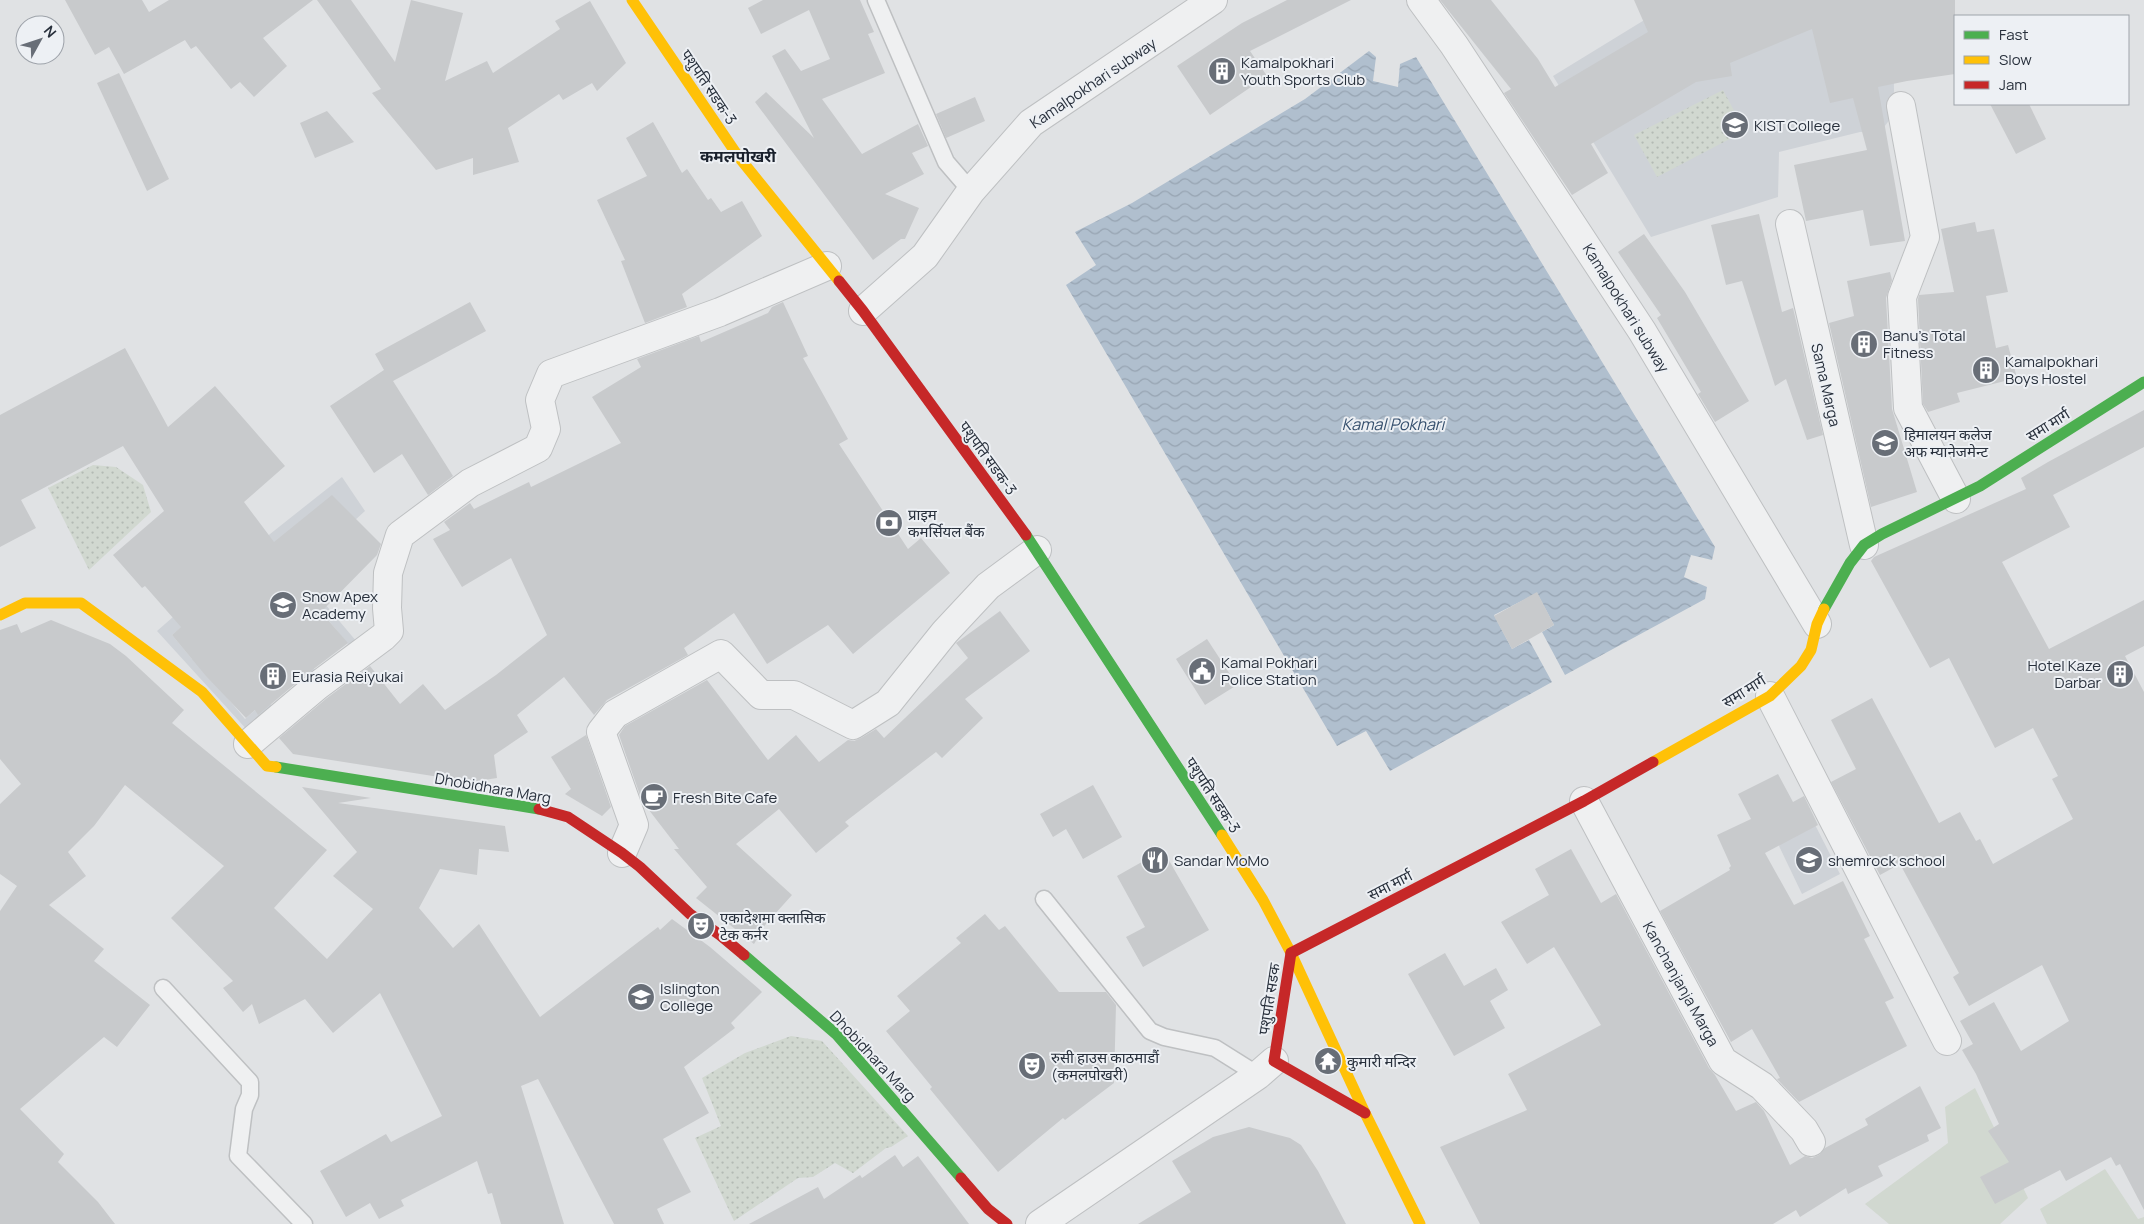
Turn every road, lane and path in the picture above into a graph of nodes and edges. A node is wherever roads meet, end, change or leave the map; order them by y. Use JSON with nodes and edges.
{"nodes":[{"id":1,"x":632,"y":0,"type":"edge"},
{"id":2,"x":876,"y":0,"type":"edge"},
{"id":3,"x":1213,"y":0,"type":"edge"},
{"id":4,"x":1421,"y":0,"type":"edge"},
{"id":5,"x":1901,"y":106,"type":"dead end"},
{"id":6,"x":971,"y":191,"type":"junction"},
{"id":7,"x":1790,"y":224,"type":"dead end"},
{"id":8,"x":827,"y":266,"type":"junction"},
{"id":9,"x":863,"y":311,"type":"junction"},
{"id":10,"x":2144,"y":382,"type":"edge"},
{"id":11,"x":1956,"y":499,"type":"junction"},
{"id":12,"x":1864,"y":545,"type":"junction"},
{"id":13,"x":1037,"y":550,"type":"junction"},
{"id":14,"x":0,"y":616,"type":"edge"},
{"id":15,"x":1817,"y":624,"type":"junction"},
{"id":16,"x":1770,"y":696,"type":"junction"},
{"id":17,"x":248,"y":744,"type":"junction"},
{"id":18,"x":1584,"y":801,"type":"junction"},
{"id":19,"x":622,"y":853,"type":"junction"},
{"id":20,"x":1044,"y":899,"type":"dead end"},
{"id":21,"x":1292,"y":953,"type":"junction"},
{"id":22,"x":163,"y":988,"type":"dead end"},
{"id":23,"x":1947,"y":1041,"type":"dead end"},
{"id":24,"x":1266,"y":1068,"type":"junction"},
{"id":25,"x":1365,"y":1113,"type":"junction"},
{"id":26,"x":1811,"y":1142,"type":"dead end"},
{"id":27,"x":304,"y":1224,"type":"edge"},
{"id":28,"x":1007,"y":1224,"type":"edge"},
{"id":29,"x":1040,"y":1224,"type":"edge"},
{"id":30,"x":1420,"y":1224,"type":"edge"}],
"edges":[{"from":1,"to":8,"type":"main road","name":"पशुपति सडक-3"},
{"from":2,"to":6,"type":"lane"},
{"from":3,"to":6,"type":"street","name":"Kamalpokhari subway"},
{"from":4,"to":15,"type":"street","name":"Kamalpokhari subway"},
{"from":5,"to":11,"type":"street"},
{"from":6,"to":9,"type":"street","name":"Kamalpokhari subway"},
{"from":7,"to":12,"type":"street","name":"Sama Marga"},
{"from":8,"to":9,"type":"main road","name":"पशुपति सडक-3"},
{"from":8,"to":17,"type":"street"},
{"from":9,"to":13,"type":"main road","name":"पशुपति सडक-3"},
{"from":10,"to":11,"type":"main road","name":"समा मार्ग"},
{"from":11,"to":12,"type":"main road","name":"समा मार्ग"},
{"from":12,"to":15,"type":"main road","name":"समा मार्ग"},
{"from":13,"to":19,"type":"street"},
{"from":13,"to":21,"type":"main road","name":"पशुपति सडक-3"},
{"from":14,"to":17,"type":"main road","name":"Dhobidhara Marg"},
{"from":15,"to":16,"type":"main road","name":"समा मार्ग"},
{"from":16,"to":18,"type":"main road","name":"समा मार्ग"},
{"from":16,"to":23,"type":"street"},
{"from":17,"to":19,"type":"main road","name":"Dhobidhara Marg"},
{"from":18,"to":21,"type":"main road","name":"समा मार्ग"},
{"from":18,"to":26,"type":"street","name":"Kanchanjanja Marga"},
{"from":19,"to":28,"type":"main road","name":"Dhobidhara Marg"},
{"from":20,"to":24,"type":"lane"},
{"from":21,"to":24,"type":"main road","name":"पशुपति सडक"},
{"from":21,"to":25,"type":"main road","name":"पशुपति सडक"},
{"from":22,"to":27,"type":"lane"},
{"from":24,"to":25,"type":"main road"},
{"from":24,"to":29,"type":"street"},
{"from":25,"to":30,"type":"main road","name":"पशुपति सडक"}]}
